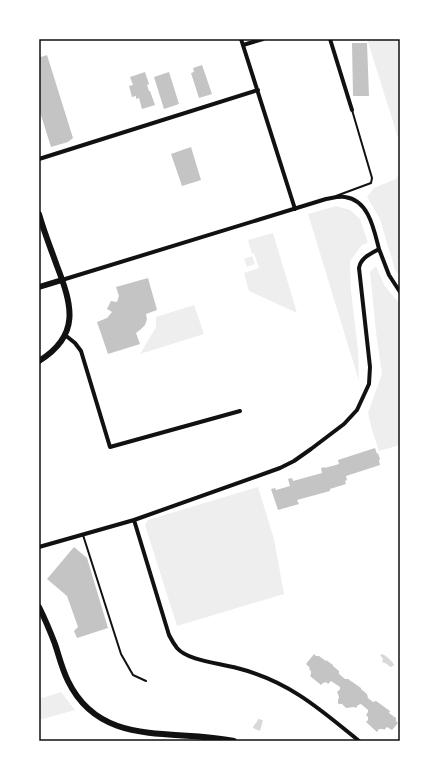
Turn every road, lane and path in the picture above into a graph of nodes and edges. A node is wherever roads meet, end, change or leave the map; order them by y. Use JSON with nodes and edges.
{"nodes":[{"id":1,"x":242,"y":39,"type":"edge"},
{"id":2,"x":263,"y":39,"type":"edge"},
{"id":3,"x":330,"y":39,"type":"edge"},
{"id":4,"x":243,"y":45,"type":"junction"},
{"id":5,"x":258,"y":90,"type":"junction"},
{"id":6,"x":352,"y":110,"type":"joint"},
{"id":7,"x":39,"y":159,"type":"edge"},
{"id":8,"x":326,"y":199,"type":"junction"},
{"id":9,"x":295,"y":209,"type":"junction"},
{"id":10,"x":39,"y":214,"type":"edge"},
{"id":11,"x":379,"y":249,"type":"junction"},
{"id":12,"x":62,"y":280,"type":"junction"},
{"id":13,"x":39,"y":287,"type":"edge"},
{"id":14,"x":400,"y":292,"type":"edge"},
{"id":15,"x":65,"y":335,"type":"junction"},
{"id":16,"x":39,"y":361,"type":"edge"},
{"id":17,"x":240,"y":411,"type":"dead end"},
{"id":18,"x":134,"y":520,"type":"junction"},
{"id":19,"x":82,"y":534,"type":"junction"},
{"id":20,"x":39,"y":547,"type":"edge"},
{"id":21,"x":39,"y":607,"type":"edge"},
{"id":22,"x":146,"y":681,"type":"dead end"},
{"id":23,"x":234,"y":741,"type":"edge"},
{"id":24,"x":359,"y":741,"type":"edge"}],
"edges":[{"from":1,"to":4,"type":"street"},
{"from":2,"to":4,"type":"street"},
{"from":3,"to":6,"type":"street"},
{"from":4,"to":5,"type":"street"},
{"from":5,"to":7,"type":"street"},
{"from":5,"to":9,"type":"street"},
{"from":6,"to":8,"type":"lane"},
{"from":8,"to":9,"type":"street"},
{"from":8,"to":11,"type":"street"},
{"from":9,"to":12,"type":"street"},
{"from":10,"to":12,"type":"main road"},
{"from":11,"to":14,"type":"street"},
{"from":11,"to":18,"type":"street"},
{"from":12,"to":13,"type":"main road"},
{"from":12,"to":15,"type":"main road"},
{"from":15,"to":16,"type":"main road"},
{"from":15,"to":17,"type":"street"},
{"from":18,"to":19,"type":"street"},
{"from":18,"to":24,"type":"street"},
{"from":19,"to":20,"type":"street"},
{"from":19,"to":22,"type":"lane"},
{"from":21,"to":23,"type":"main road"}]}
